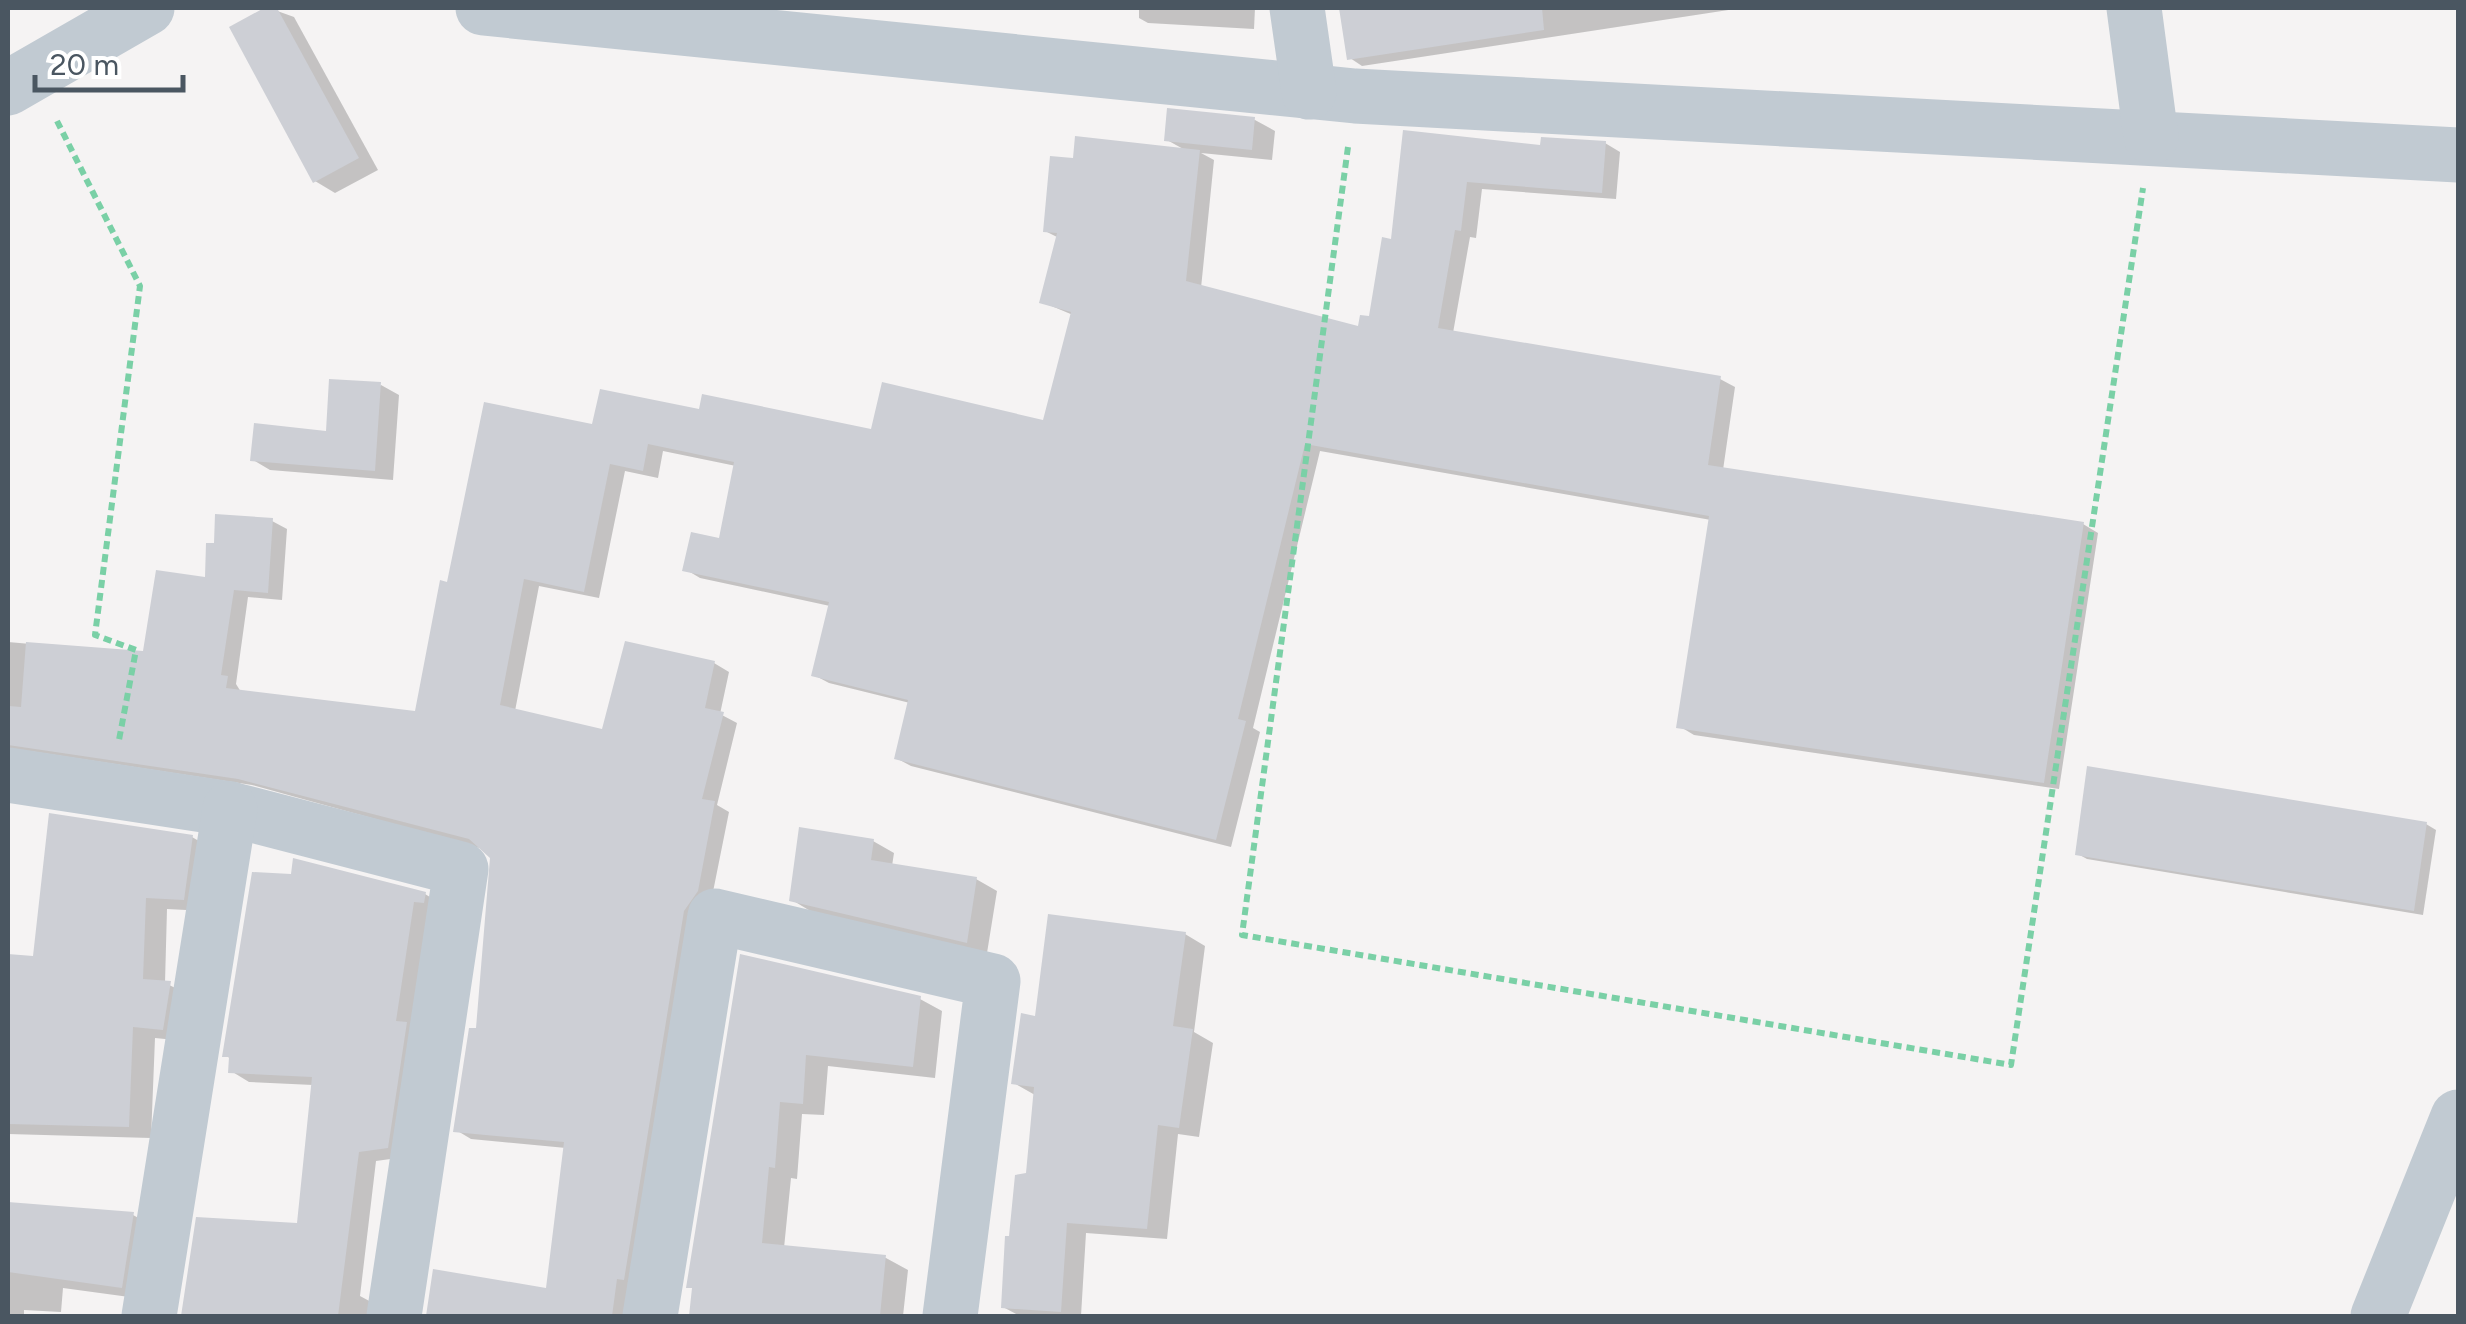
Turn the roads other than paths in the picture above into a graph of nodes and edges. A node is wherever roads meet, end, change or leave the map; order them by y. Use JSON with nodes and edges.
{"nodes":[{"id":1,"x":147,"y":8,"type":"edge"},
{"id":2,"x":482,"y":8,"type":"edge"},
{"id":3,"x":1297,"y":8,"type":"edge"},
{"id":4,"x":2134,"y":8,"type":"edge"},
{"id":5,"x":20,"y":80,"type":"edge"},
{"id":6,"x":1331,"y":94,"type":"junction"},
{"id":7,"x":2151,"y":137,"type":"junction"},
{"id":8,"x":2458,"y":155,"type":"edge"},
{"id":9,"x":8,"y":774,"type":"edge"},
{"id":10,"x":230,"y":809,"type":"junction"},
{"id":11,"x":2458,"y":1118,"type":"edge"},
{"id":12,"x":148,"y":1316,"type":"edge"},
{"id":13,"x":394,"y":1316,"type":"edge"},
{"id":14,"x":650,"y":1316,"type":"edge"},
{"id":15,"x":950,"y":1316,"type":"edge"},
{"id":16,"x":2378,"y":1316,"type":"edge"}],
"edges":[{"from":1,"to":5,"type":"street"},
{"from":2,"to":6,"type":"street"},
{"from":3,"to":6,"type":"street"},
{"from":4,"to":7,"type":"street"},
{"from":6,"to":7,"type":"street"},
{"from":7,"to":8,"type":"street"},
{"from":9,"to":10,"type":"street"},
{"from":10,"to":12,"type":"street"},
{"from":10,"to":13,"type":"street"},
{"from":11,"to":16,"type":"street"},
{"from":14,"to":15,"type":"street"}]}
